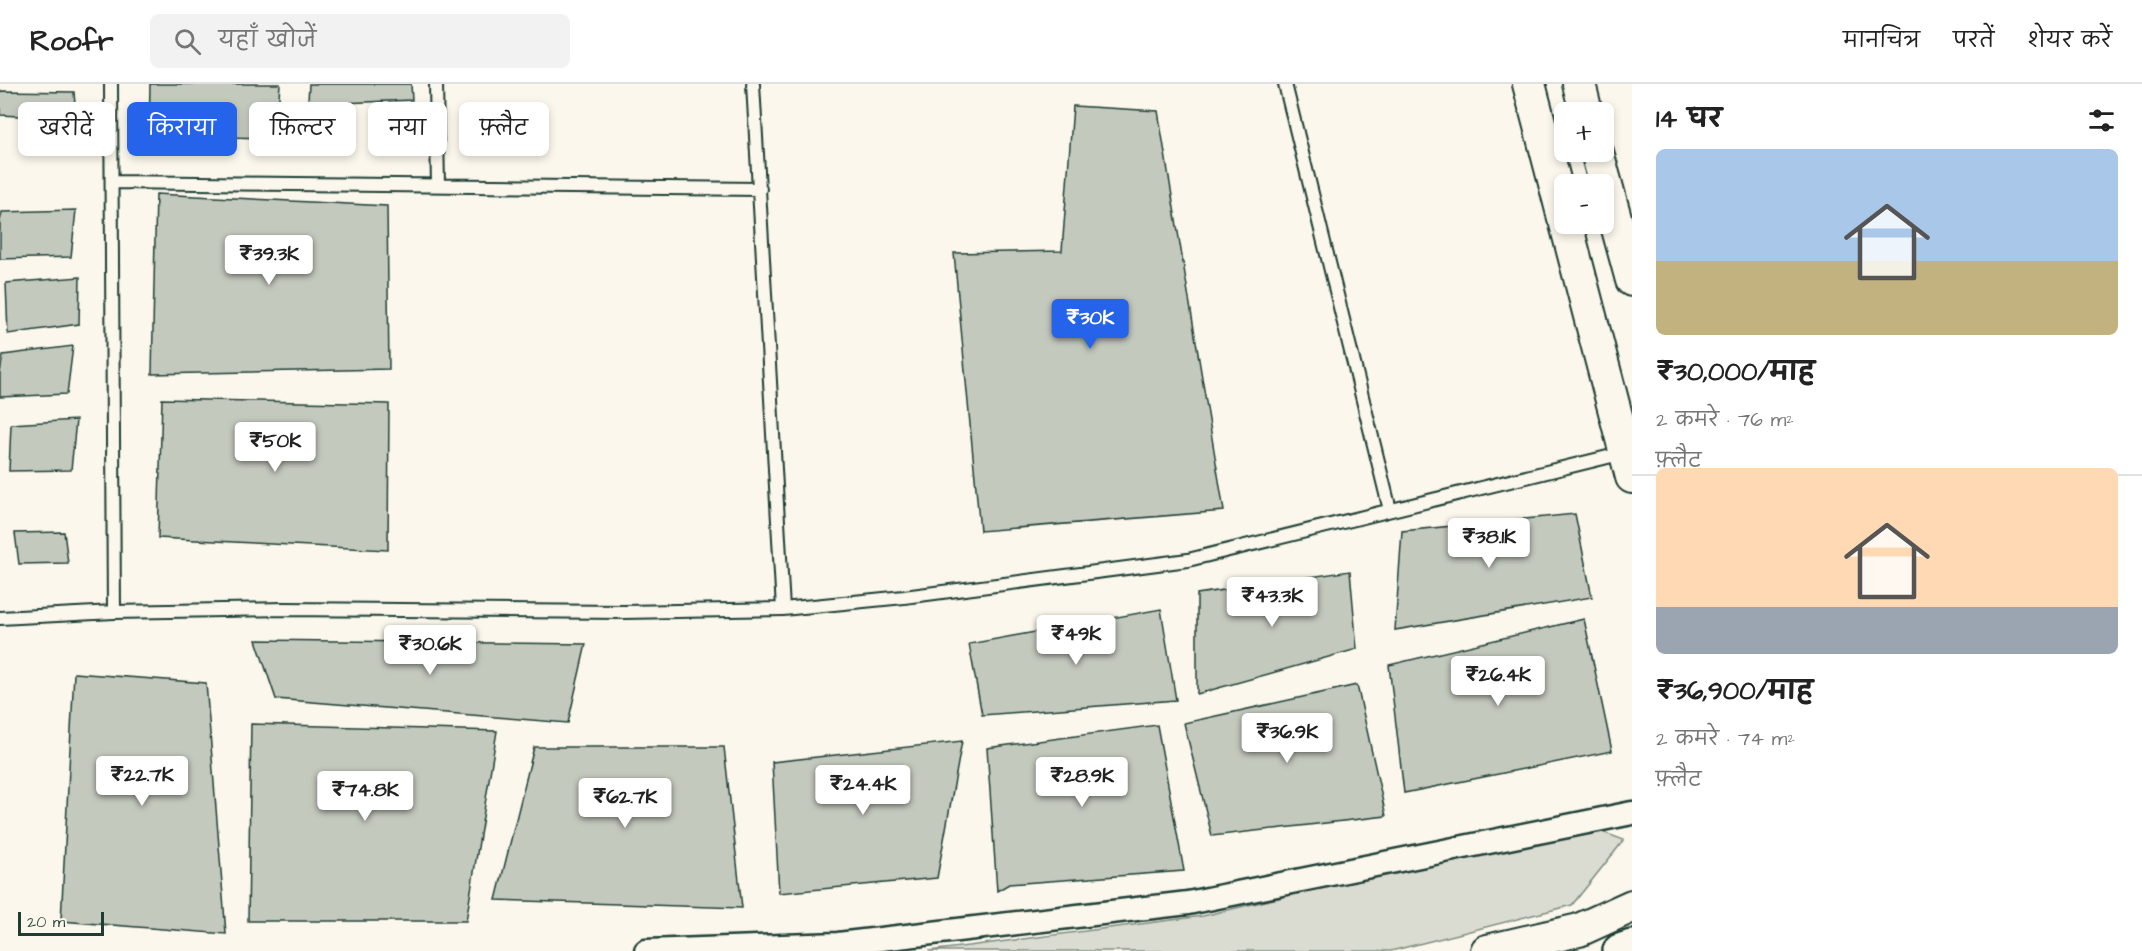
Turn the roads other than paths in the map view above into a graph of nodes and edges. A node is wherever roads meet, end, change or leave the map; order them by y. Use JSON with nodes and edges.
{"nodes":[{"id":1,"x":111,"y":84,"type":"edge"},
{"id":2,"x":436,"y":84,"type":"edge"},
{"id":3,"x":753,"y":84,"type":"edge"},
{"id":4,"x":1285,"y":84,"type":"edge"},
{"id":5,"x":1529,"y":84,"type":"edge"},
{"id":6,"x":1579,"y":84,"type":"edge"},
{"id":7,"x":1584,"y":102,"type":"edge"},
{"id":8,"x":1601,"y":162,"type":"edge"},
{"id":9,"x":1554,"y":180,"type":"edge"},
{"id":10,"x":112,"y":182,"type":"junction"},
{"id":11,"x":438,"y":185,"type":"junction"},
{"id":12,"x":760,"y":189,"type":"junction"},
{"id":13,"x":1623,"y":214,"type":"edge"},
{"id":14,"x":1569,"y":234,"type":"edge"},
{"id":15,"x":1632,"y":280,"type":"edge"},
{"id":16,"x":1629,"y":460,"type":"edge"},
{"id":17,"x":1390,"y":510,"type":"junction"},
{"id":18,"x":783,"y":609,"type":"junction"},
{"id":19,"x":114,"y":612,"type":"junction"},
{"id":20,"x":0,"y":618,"type":"edge"},
{"id":21,"x":1632,"y":813,"type":"edge"},
{"id":22,"x":1632,"y":906,"type":"edge"},
{"id":23,"x":1632,"y":947,"type":"edge"},
{"id":24,"x":646,"y":951,"type":"edge"},
{"id":25,"x":1487,"y":951,"type":"edge"},
{"id":26,"x":1620,"y":951,"type":"edge"}],
"edges":[{"from":1,"to":10,"type":"lane"},
{"from":2,"to":11,"type":"lane"},
{"from":3,"to":12,"type":"lane"},
{"from":4,"to":17,"type":"lane"},
{"from":5,"to":9,"type":"street"},
{"from":6,"to":7,"type":"street"},
{"from":8,"to":13,"type":"street"},
{"from":10,"to":11,"type":"lane"},
{"from":10,"to":19,"type":"lane"},
{"from":11,"to":12,"type":"lane"},
{"from":12,"to":18,"type":"lane"},
{"from":13,"to":15,"type":"street"},
{"from":14,"to":16,"type":"street"},
{"from":16,"to":17,"type":"lane"},
{"from":17,"to":18,"type":"lane"},
{"from":18,"to":19,"type":"lane"},
{"from":19,"to":20,"type":"lane"},
{"from":21,"to":24,"type":"street"},
{"from":22,"to":25,"type":"street"},
{"from":23,"to":26,"type":"main road"}]}
